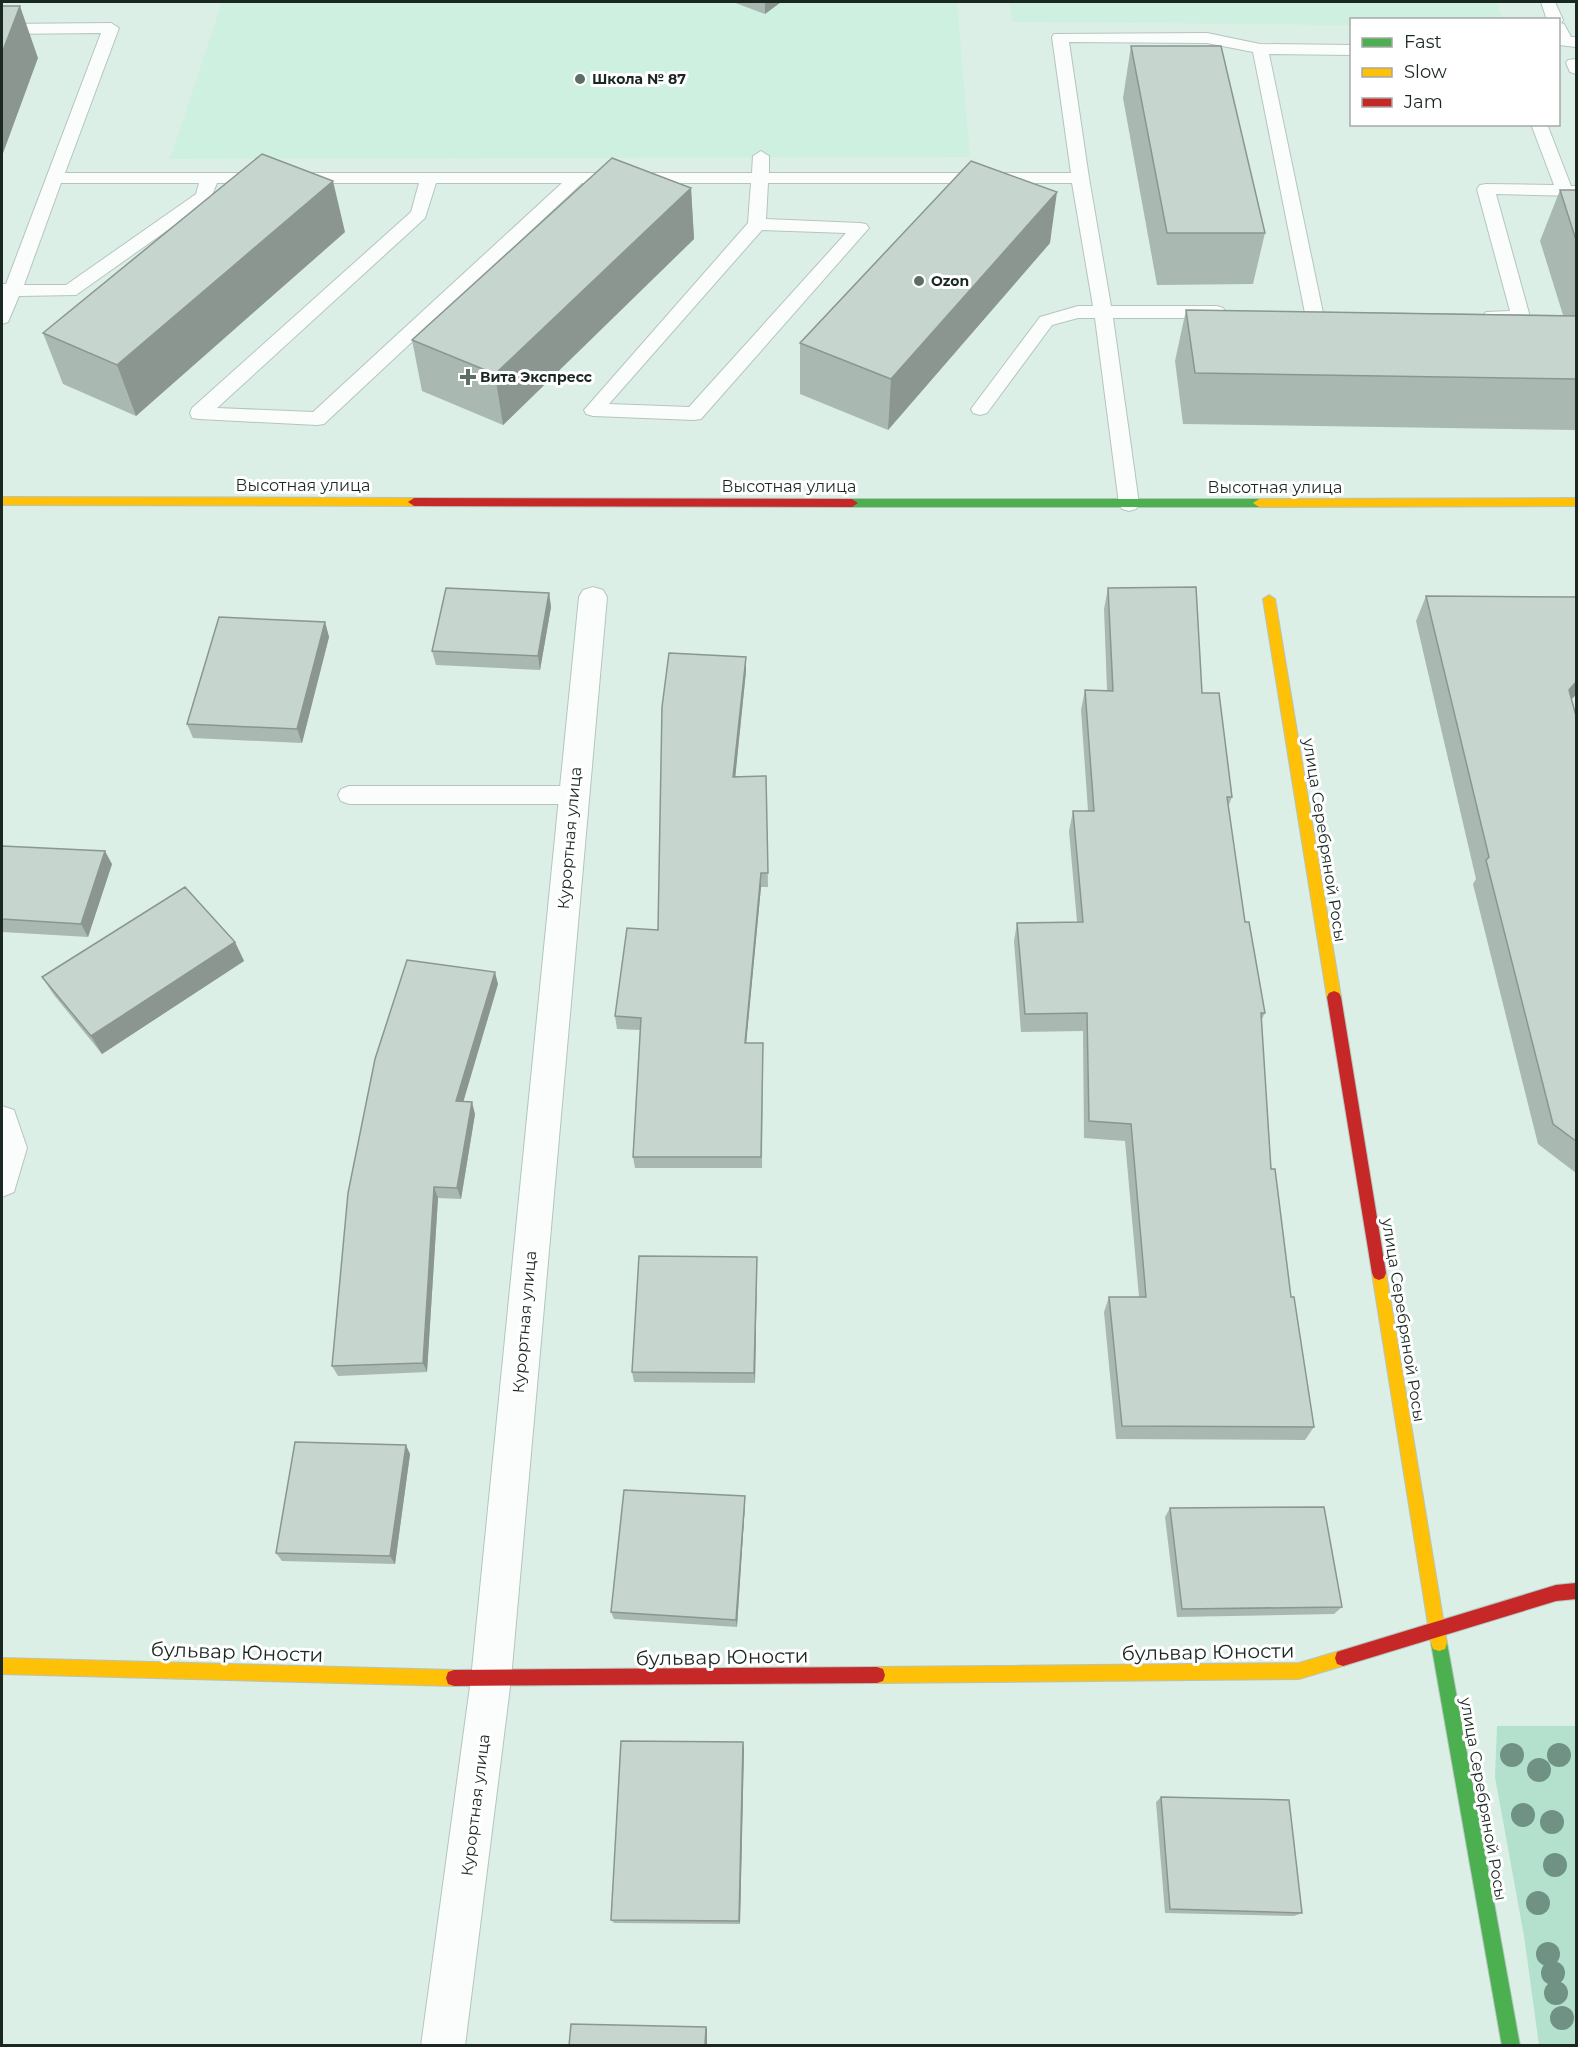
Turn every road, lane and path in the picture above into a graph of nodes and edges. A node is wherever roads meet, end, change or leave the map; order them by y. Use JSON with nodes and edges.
{"nodes":[{"id":1,"x":1548,"y":2,"type":"edge"},
{"id":2,"x":1554,"y":18,"type":"edge"},
{"id":3,"x":2,"y":29,"type":"edge"},
{"id":4,"x":1560,"y":31,"type":"edge"},
{"id":5,"x":1576,"y":42,"type":"edge"},
{"id":6,"x":1260,"y":49,"type":"junction"},
{"id":7,"x":1350,"y":50,"type":"edge"},
{"id":8,"x":1540,"y":126,"type":"edge"},
{"id":9,"x":761,"y":156,"type":"dead end"},
{"id":10,"x":54,"y":178,"type":"junction"},
{"id":11,"x":429,"y":178,"type":"junction"},
{"id":12,"x":578,"y":178,"type":"junction"},
{"id":13,"x":759,"y":178,"type":"junction"},
{"id":14,"x":1080,"y":178,"type":"junction"},
{"id":15,"x":209,"y":180,"type":"junction"},
{"id":16,"x":1570,"y":191,"type":"edge"},
{"id":17,"x":757,"y":224,"type":"junction"},
{"id":18,"x":7,"y":290,"type":"edge"},
{"id":19,"x":1103,"y":311,"type":"junction"},
{"id":20,"x":1232,"y":312,"type":"edge"},
{"id":21,"x":1291,"y":313,"type":"edge"},
{"id":22,"x":1314,"y":313,"type":"junction"},
{"id":23,"x":1337,"y":313,"type":"edge"},
{"id":24,"x":1475,"y":316,"type":"edge"},
{"id":25,"x":2,"y":318,"type":"edge"},
{"id":26,"x":980,"y":409,"type":"dead end"},
{"id":27,"x":2,"y":501,"type":"edge"},
{"id":28,"x":1576,"y":502,"type":"edge"},
{"id":29,"x":1129,"y":504,"type":"junction"},
{"id":30,"x":593,"y":597,"type":"dead end"},
{"id":31,"x":1269,"y":599,"type":"dead end"},
{"id":32,"x":349,"y":795,"type":"dead end"},
{"id":33,"x":573,"y":795,"type":"junction"},
{"id":34,"x":2,"y":1121,"type":"edge"},
{"id":35,"x":2,"y":1181,"type":"edge"},
{"id":36,"x":1576,"y":1591,"type":"edge"},
{"id":37,"x":1437,"y":1630,"type":"junction"},
{"id":38,"x":2,"y":1665,"type":"edge"},
{"id":39,"x":491,"y":1679,"type":"junction"},
{"id":40,"x":443,"y":2046,"type":"edge"},
{"id":41,"x":1511,"y":2046,"type":"edge"}],
"edges":[{"from":1,"to":2,"type":"lane"},
{"from":3,"to":10,"type":"lane"},
{"from":4,"to":5,"type":"lane"},
{"from":6,"to":7,"type":"lane"},
{"from":6,"to":14,"type":"lane"},
{"from":6,"to":22,"type":"lane"},
{"from":8,"to":16,"type":"lane"},
{"from":9,"to":13,"type":"lane"},
{"from":10,"to":15,"type":"lane"},
{"from":10,"to":18,"type":"lane"},
{"from":11,"to":12,"type":"lane"},
{"from":11,"to":12,"type":"lane"},
{"from":11,"to":15,"type":"lane"},
{"from":12,"to":13,"type":"lane"},
{"from":13,"to":14,"type":"lane"},
{"from":13,"to":17,"type":"lane"},
{"from":14,"to":19,"type":"lane"},
{"from":15,"to":18,"type":"lane"},
{"from":16,"to":24,"type":"lane"},
{"from":17,"to":17,"type":"lane"},
{"from":18,"to":25,"type":"lane"},
{"from":19,"to":20,"type":"lane"},
{"from":19,"to":26,"type":"lane"},
{"from":19,"to":29,"type":"lane"},
{"from":21,"to":22,"type":"lane"},
{"from":22,"to":23,"type":"lane"},
{"from":27,"to":29,"type":"street","name":"Высотная улица"},
{"from":28,"to":29,"type":"street","name":"Высотная улица"},
{"from":30,"to":33,"type":"street","name":"Курортная улица"},
{"from":31,"to":37,"type":"street","name":"улица Серебряной Росы"},
{"from":32,"to":33,"type":"lane"},
{"from":33,"to":39,"type":"street","name":"Курортная улица"},
{"from":34,"to":35,"type":"street"},
{"from":36,"to":37,"type":"street","name":"бульвар Юности"},
{"from":37,"to":39,"type":"street","name":"бульвар Юности"},
{"from":37,"to":41,"type":"street","name":"улица Серебряной Росы"},
{"from":38,"to":39,"type":"street","name":"бульвар Юности"},
{"from":39,"to":40,"type":"street","name":"Курортная улица"}]}
